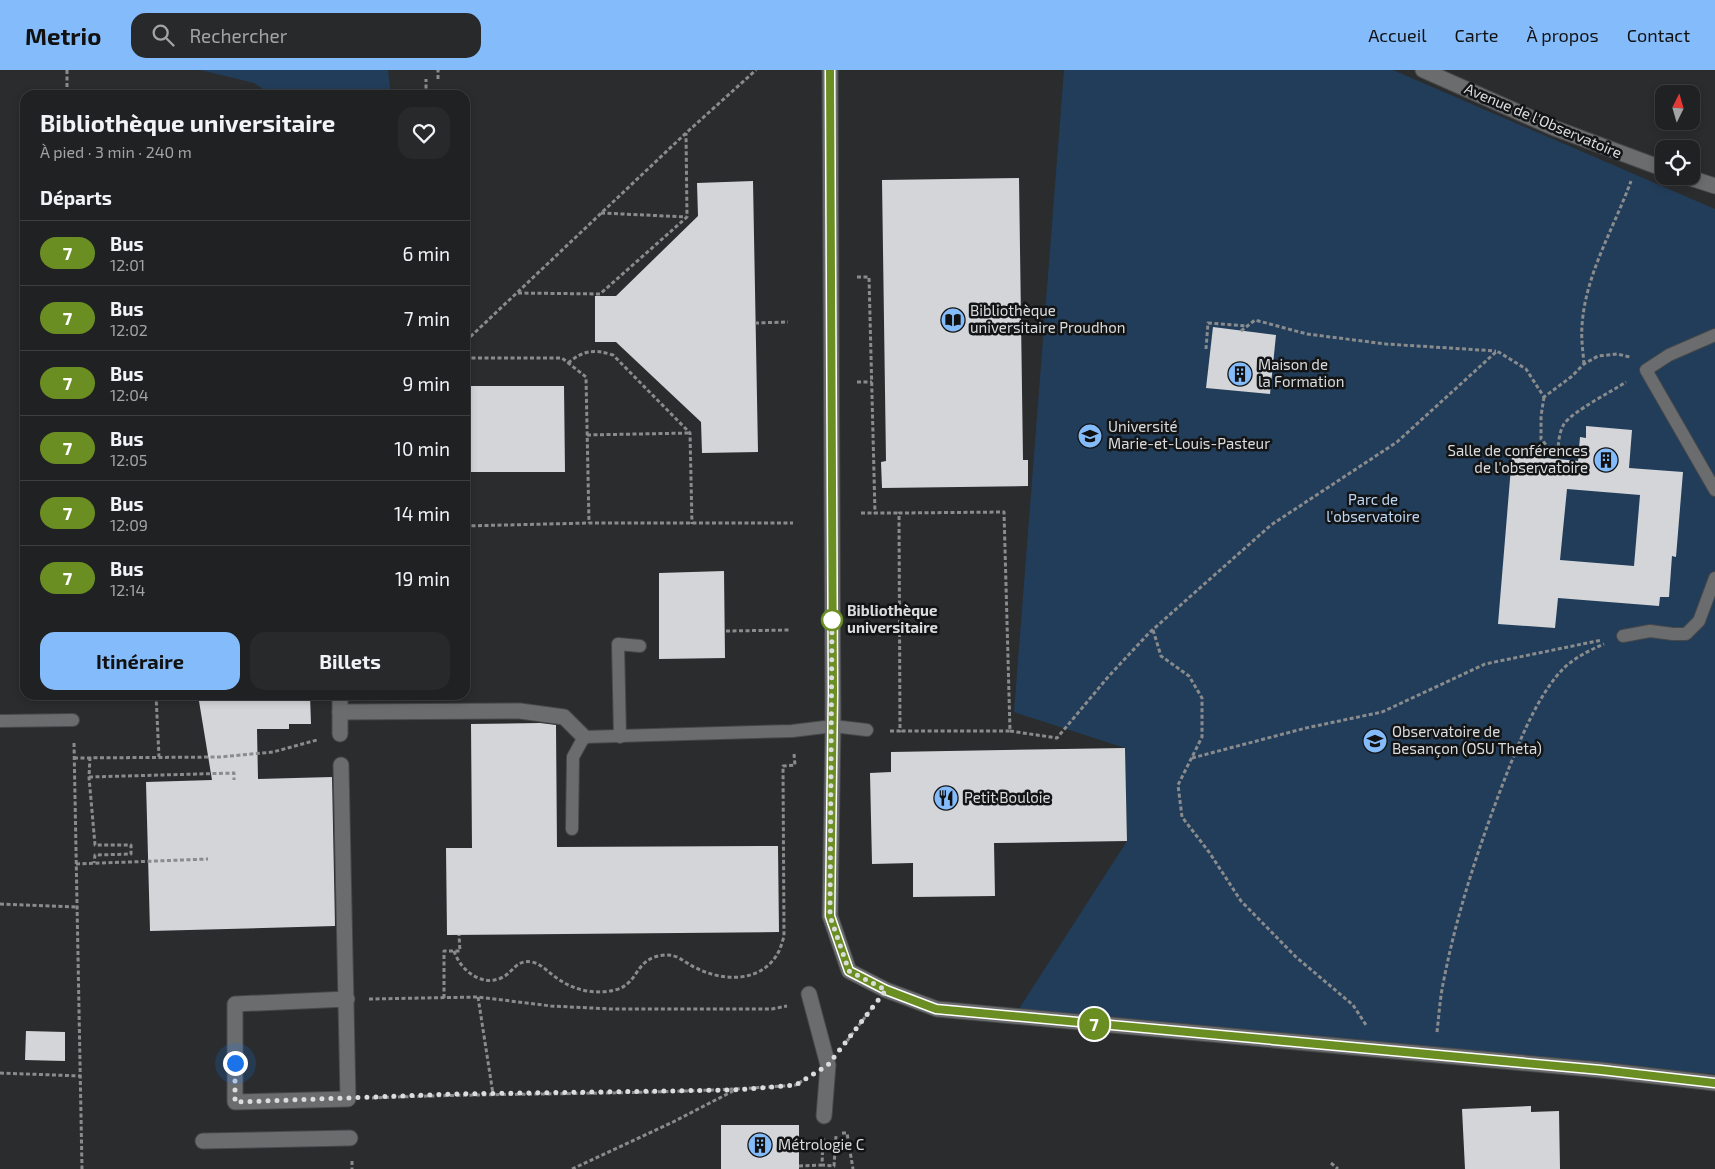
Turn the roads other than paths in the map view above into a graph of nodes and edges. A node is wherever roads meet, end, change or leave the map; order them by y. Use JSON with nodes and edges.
{"nodes":[{"id":1,"x":830,"y":70,"type":"edge"},
{"id":2,"x":1423,"y":70,"type":"edge"},
{"id":3,"x":1655,"y":166,"type":"edge"},
{"id":4,"x":1700,"y":181,"type":"edge"},
{"id":5,"x":1715,"y":186,"type":"edge"},
{"id":6,"x":1715,"y":335,"type":"edge"},
{"id":7,"x":1715,"y":490,"type":"edge"},
{"id":8,"x":1715,"y":578,"type":"edge"},
{"id":9,"x":1623,"y":636,"type":"road end"},
{"id":10,"x":640,"y":646,"type":"dead end"},
{"id":11,"x":340,"y":700,"type":"edge"},
{"id":12,"x":340,"y":712,"type":"junction"},
{"id":13,"x":73,"y":720,"type":"road end"},
{"id":14,"x":0,"y":721,"type":"edge"},
{"id":15,"x":833,"y":726,"type":"junction"},
{"id":16,"x":867,"y":730,"type":"road end"},
{"id":17,"x":340,"y":734,"type":"road end"},
{"id":18,"x":584,"y":737,"type":"junction"},
{"id":19,"x":620,"y":737,"type":"junction"},
{"id":20,"x":341,"y":765,"type":"dead end"},
{"id":21,"x":572,"y":829,"type":"dead end"},
{"id":22,"x":809,"y":994,"type":"dead end"},
{"id":23,"x":347,"y":1000,"type":"junction"},
{"id":24,"x":1715,"y":1083,"type":"edge"},
{"id":25,"x":824,"y":1116,"type":"dead end"},
{"id":26,"x":350,"y":1138,"type":"dead end"},
{"id":27,"x":204,"y":1141,"type":"dead end"}],
"edges":[{"from":1,"to":15,"type":"street"},
{"from":2,"to":3,"type":"street","name":"Avenue de l'Observatoire"},
{"from":4,"to":5,"type":"street"},
{"from":6,"to":7,"type":"lane"},
{"from":8,"to":9,"type":"lane"},
{"from":10,"to":19,"type":"lane"},
{"from":11,"to":12,"type":"street"},
{"from":12,"to":17,"type":"street"},
{"from":12,"to":18,"type":"street"},
{"from":13,"to":14,"type":"lane"},
{"from":15,"to":16,"type":"lane"},
{"from":15,"to":19,"type":"lane"},
{"from":15,"to":24,"type":"street"},
{"from":18,"to":19,"type":"lane"},
{"from":18,"to":21,"type":"lane"},
{"from":20,"to":23,"type":"street"},
{"from":22,"to":25,"type":"street"},
{"from":23,"to":23,"type":"street"},
{"from":26,"to":27,"type":"street"}]}
